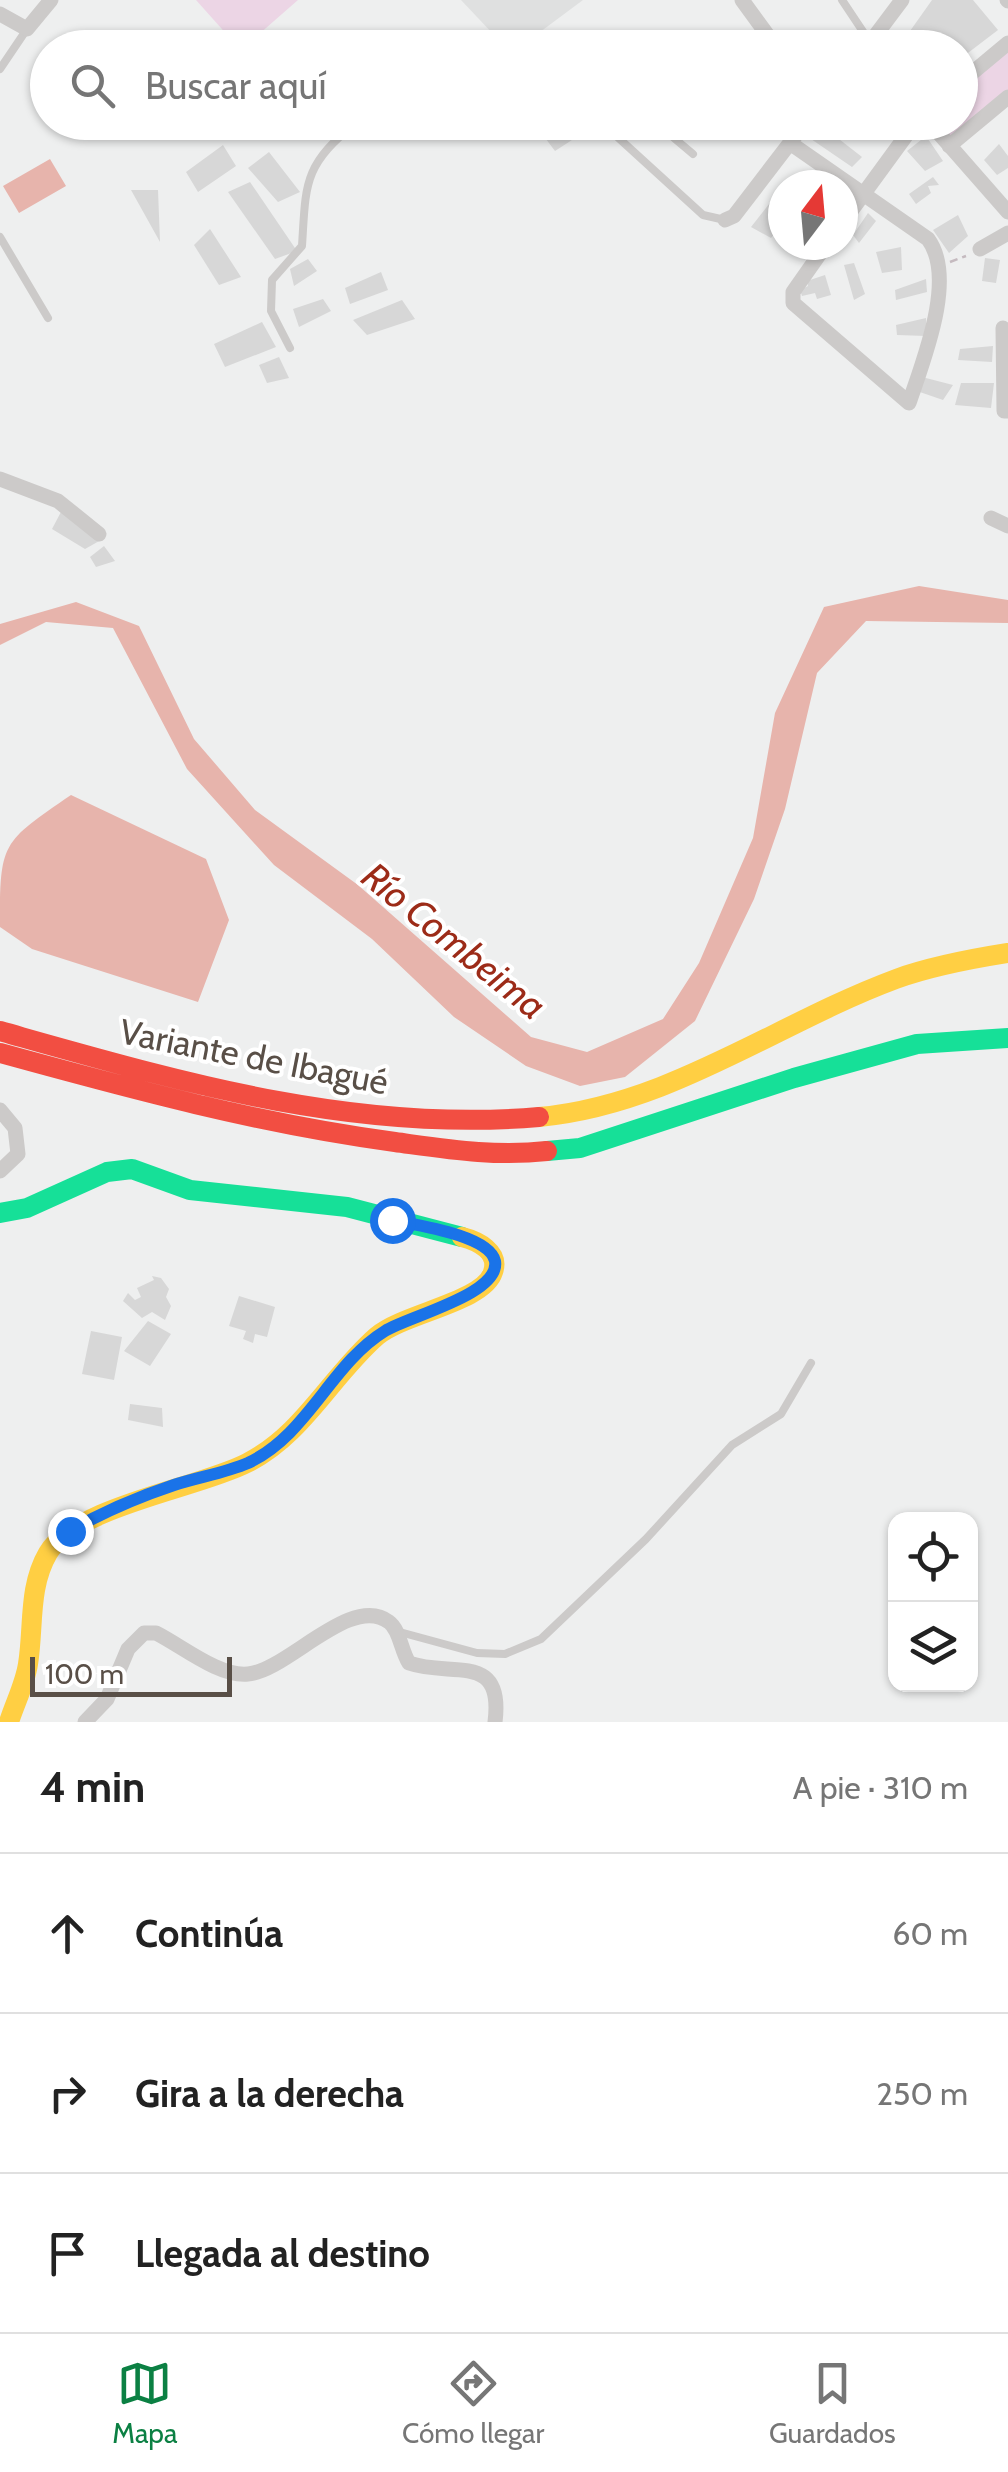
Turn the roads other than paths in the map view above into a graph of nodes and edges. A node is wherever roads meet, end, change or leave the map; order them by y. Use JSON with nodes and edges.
{"nodes":[{"id":1,"x":51,"y":0,"type":"edge"},
{"id":2,"x":742,"y":0,"type":"edge"},
{"id":3,"x":842,"y":0,"type":"edge"},
{"id":4,"x":902,"y":0,"type":"edge"},
{"id":5,"x":0,"y":14,"type":"edge"},
{"id":6,"x":27,"y":29,"type":"junction"},
{"id":7,"x":764,"y":30,"type":"edge"},
{"id":8,"x":860,"y":30,"type":"edge"},
{"id":9,"x":881,"y":30,"type":"edge"},
{"id":10,"x":1008,"y":43,"type":"edge"},
{"id":11,"x":978,"y":67,"type":"edge"},
{"id":12,"x":0,"y":70,"type":"edge"},
{"id":13,"x":1008,"y":98,"type":"edge"},
{"id":14,"x":978,"y":122,"type":"edge"},
{"id":15,"x":340,"y":140,"type":"edge"},
{"id":16,"x":621,"y":140,"type":"edge"},
{"id":17,"x":676,"y":140,"type":"edge"},
{"id":18,"x":792,"y":140,"type":"edge"},
{"id":19,"x":903,"y":140,"type":"edge"},
{"id":20,"x":944,"y":140,"type":"edge"},
{"id":21,"x":956,"y":140,"type":"edge"},
{"id":22,"x":790,"y":143,"type":"junction"},
{"id":23,"x":949,"y":146,"type":"junction"},
{"id":24,"x":693,"y":154,"type":"dead end"},
{"id":25,"x":1008,"y":183,"type":"edge"},
{"id":26,"x":863,"y":194,"type":"junction"},
{"id":27,"x":993,"y":194,"type":"junction"},
{"id":28,"x":858,"y":201,"type":"edge"},
{"id":29,"x":1008,"y":212,"type":"edge"},
{"id":30,"x":725,"y":220,"type":"joint"},
{"id":31,"x":1008,"y":233,"type":"edge"},
{"id":32,"x":0,"y":238,"type":"edge"},
{"id":33,"x":980,"y":249,"type":"road end"},
{"id":34,"x":815,"y":260,"type":"edge"},
{"id":35,"x":48,"y":318,"type":"dead end"},
{"id":36,"x":1000,"y":328,"type":"edge"},
{"id":37,"x":290,"y":348,"type":"dead end"},
{"id":38,"x":1006,"y":411,"type":"edge"},
{"id":39,"x":1,"y":481,"type":"edge"},
{"id":40,"x":991,"y":518,"type":"dead end"},
{"id":41,"x":1008,"y":526,"type":"edge"},
{"id":42,"x":99,"y":534,"type":"dead end"},
{"id":43,"x":1008,"y":953,"type":"edge"},
{"id":44,"x":1008,"y":964,"type":"edge"},
{"id":45,"x":818,"y":1016,"type":"junction"},
{"id":46,"x":1008,"y":1024,"type":"edge"},
{"id":47,"x":0,"y":1031,"type":"edge"},
{"id":48,"x":1008,"y":1038,"type":"edge"},
{"id":49,"x":917,"y":1044,"type":"junction"},
{"id":50,"x":0,"y":1052,"type":"edge"},
{"id":51,"x":0,"y":1110,"type":"edge"},
{"id":52,"x":0,"y":1171,"type":"edge"},
{"id":53,"x":0,"y":1213,"type":"edge"},
{"id":54,"x":811,"y":1363,"type":"dead end"},
{"id":55,"x":396,"y":1631,"type":"junction"},
{"id":56,"x":8,"y":1722,"type":"edge"},
{"id":57,"x":85,"y":1722,"type":"edge"},
{"id":58,"x":494,"y":1722,"type":"edge"}],
"edges":[{"from":1,"to":6,"type":"street"},
{"from":2,"to":7,"type":"street"},
{"from":3,"to":8,"type":"lane"},
{"from":4,"to":9,"type":"street"},
{"from":5,"to":6,"type":"street"},
{"from":6,"to":12,"type":"lane"},
{"from":10,"to":11,"type":"street"},
{"from":13,"to":14,"type":"street"},
{"from":15,"to":37,"type":"lane"},
{"from":16,"to":30,"type":"lane"},
{"from":17,"to":24,"type":"lane"},
{"from":18,"to":22,"type":"street"},
{"from":19,"to":26,"type":"street"},
{"from":20,"to":23,"type":"street"},
{"from":21,"to":23,"type":"street"},
{"from":22,"to":26,"type":"street"},
{"from":22,"to":30,"type":"street"},
{"from":23,"to":27,"type":"street"},
{"from":25,"to":27,"type":"street"},
{"from":26,"to":28,"type":"street"},
{"from":26,"to":34,"type":"street"},
{"from":27,"to":29,"type":"street"},
{"from":31,"to":33,"type":"street"},
{"from":32,"to":35,"type":"lane"},
{"from":36,"to":38,"type":"street"},
{"from":39,"to":42,"type":"street"},
{"from":40,"to":41,"type":"street"},
{"from":43,"to":45,"type":"main road","name":"Variante de Ibagué"},
{"from":44,"to":45,"type":"main road"},
{"from":45,"to":47,"type":"main road","name":"Variante de Ibagué"},
{"from":46,"to":49,"type":"main road"},
{"from":48,"to":49,"type":"main road","name":"Variante de Ibagué"},
{"from":49,"to":50,"type":"main road","name":"Variante de Ibagué"},
{"from":51,"to":52,"type":"street"},
{"from":53,"to":56,"type":"main road"},
{"from":54,"to":55,"type":"lane"},
{"from":55,"to":57,"type":"street"},
{"from":55,"to":58,"type":"street"}]}
